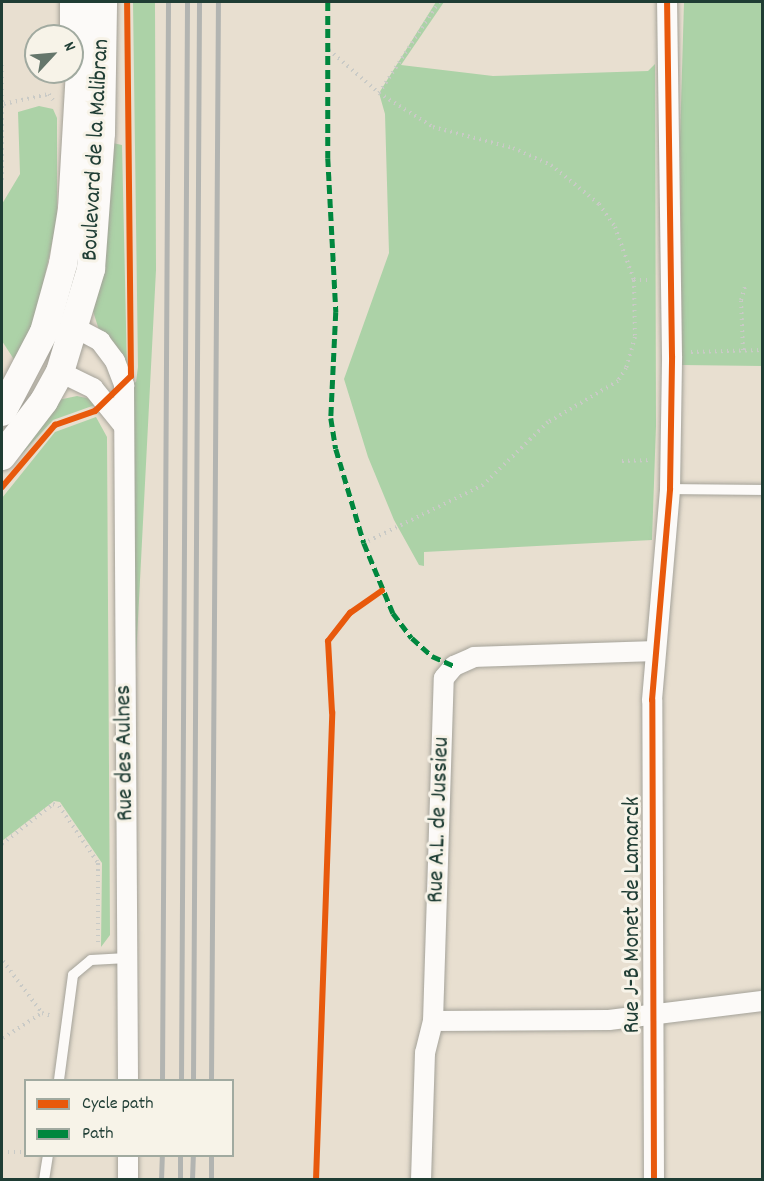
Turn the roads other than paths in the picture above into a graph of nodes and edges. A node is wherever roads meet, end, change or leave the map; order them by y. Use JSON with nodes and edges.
{"nodes":[{"id":1,"x":65,"y":2,"type":"edge"},
{"id":2,"x":84,"y":2,"type":"edge"},
{"id":3,"x":104,"y":2,"type":"edge"},
{"id":4,"x":667,"y":2,"type":"edge"},
{"id":5,"x":65,"y":24,"type":"edge"},
{"id":6,"x":59,"y":329,"type":"junction"},
{"id":7,"x":60,"y":372,"type":"junction"},
{"id":8,"x":2,"y":412,"type":"edge"},
{"id":9,"x":123,"y":425,"type":"junction"},
{"id":10,"x":2,"y":456,"type":"edge"},
{"id":11,"x":670,"y":489,"type":"junction"},
{"id":12,"x":762,"y":490,"type":"edge"},
{"id":13,"x":654,"y":651,"type":"junction"},
{"id":14,"x":127,"y":958,"type":"junction"},
{"id":15,"x":762,"y":1001,"type":"edge"},
{"id":16,"x":653,"y":1016,"type":"junction"},
{"id":17,"x":433,"y":1021,"type":"junction"},
{"id":18,"x":59,"y":1079,"type":"edge"},
{"id":19,"x":128,"y":1079,"type":"edge"},
{"id":20,"x":48,"y":1157,"type":"edge"},
{"id":21,"x":128,"y":1157,"type":"edge"},
{"id":22,"x":44,"y":1179,"type":"edge"},
{"id":23,"x":128,"y":1179,"type":"edge"},
{"id":24,"x":421,"y":1179,"type":"edge"},
{"id":25,"x":654,"y":1179,"type":"edge"}],
"edges":[{"from":1,"to":5,"type":"lane"},
{"from":2,"to":6,"type":"main road","name":"Boulevard de la Malibran"},
{"from":3,"to":6,"type":"main road","name":"Boulevard de la Malibran"},
{"from":4,"to":11,"type":"street","name":"Rue J-B Monet de Lamarck"},
{"from":6,"to":7,"type":"main road"},
{"from":6,"to":8,"type":"main road","name":"Boulevard de la Malibran"},
{"from":6,"to":9,"type":"street","name":"Rue des Aulnes"},
{"from":7,"to":9,"type":"street"},
{"from":7,"to":10,"type":"main road"},
{"from":9,"to":14,"type":"street","name":"Rue des Aulnes"},
{"from":11,"to":12,"type":"lane"},
{"from":11,"to":13,"type":"street","name":"Rue J-B Monet de Lamarck"},
{"from":13,"to":16,"type":"street","name":"Rue J-B Monet de Lamarck"},
{"from":13,"to":17,"type":"street","name":"Rue A.L. de Jussieu"},
{"from":14,"to":18,"type":"lane"},
{"from":14,"to":19,"type":"street","name":"Rue des Aulnes"},
{"from":15,"to":16,"type":"street"},
{"from":16,"to":17,"type":"street"},
{"from":16,"to":25,"type":"street","name":"Rue J-B Monet de Lamarck"},
{"from":17,"to":24,"type":"street","name":"Rue A.L. de Jussieu"},
{"from":20,"to":22,"type":"lane"},
{"from":21,"to":23,"type":"street"}]}
